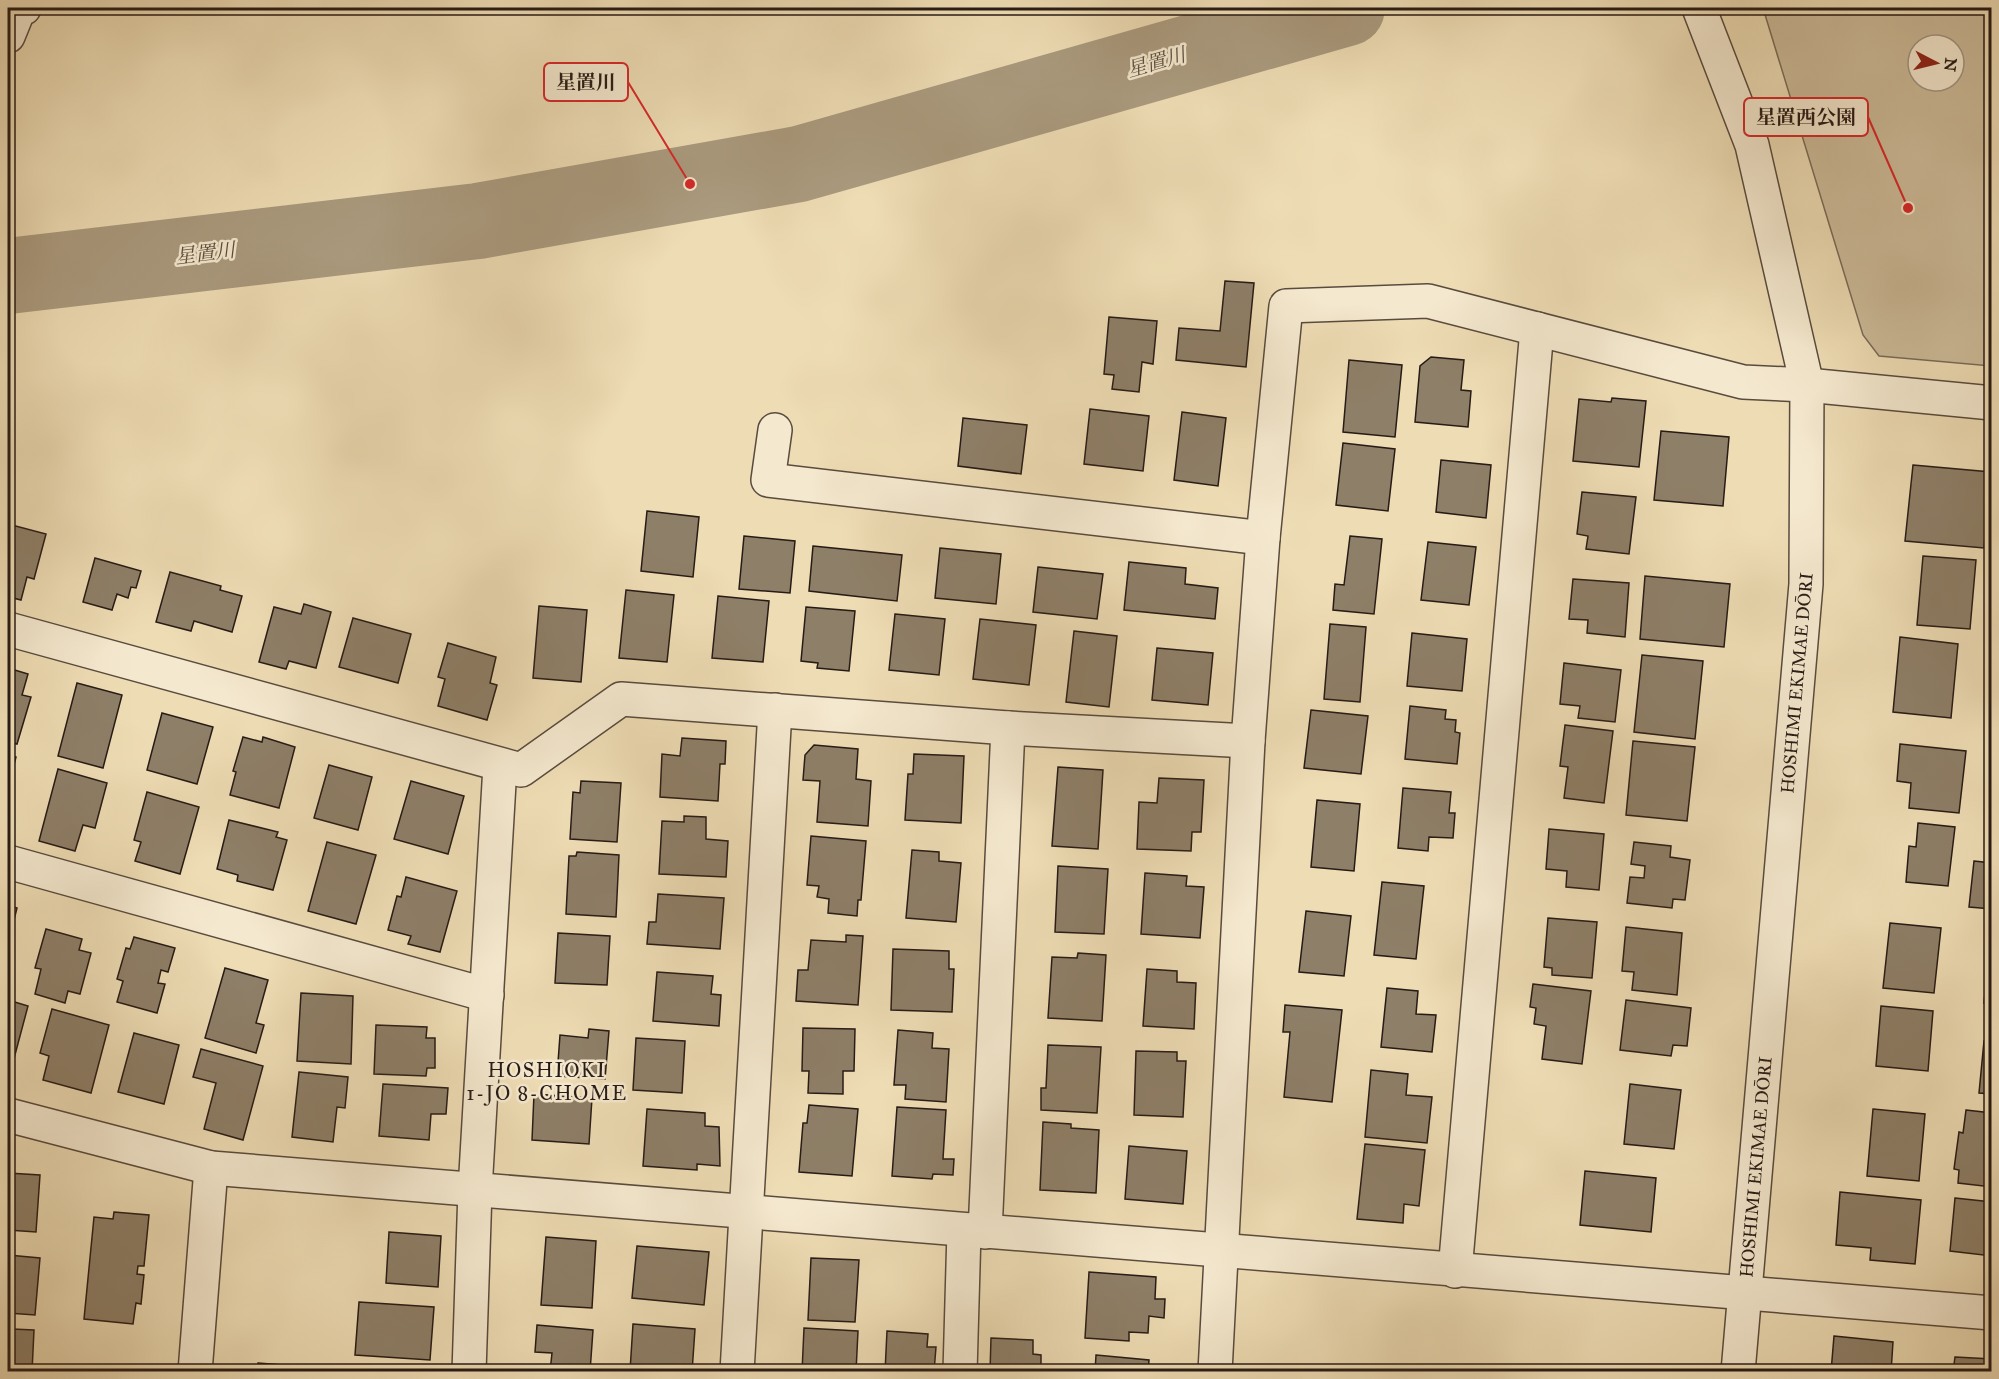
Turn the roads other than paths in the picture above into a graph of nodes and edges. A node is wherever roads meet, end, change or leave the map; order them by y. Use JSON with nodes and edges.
{"nodes":[{"id":1,"x":24,"y":8,"type":"edge"},
{"id":2,"x":1699,"y":8,"type":"edge"},
{"id":3,"x":8,"y":36,"type":"edge"},
{"id":4,"x":1537,"y":329,"type":"junction"},
{"id":5,"x":1806,"y":385,"type":"junction"},
{"id":6,"x":1992,"y":404,"type":"edge"},
{"id":7,"x":775,"y":430,"type":"dead end"},
{"id":8,"x":1263,"y":538,"type":"junction"},
{"id":9,"x":8,"y":629,"type":"edge"},
{"id":10,"x":775,"y":710,"type":"junction"},
{"id":11,"x":1008,"y":728,"type":"junction"},
{"id":12,"x":1248,"y":741,"type":"junction"},
{"id":13,"x":500,"y":765,"type":"junction"},
{"id":14,"x":8,"y":862,"type":"edge"},
{"id":15,"x":486,"y":995,"type":"junction"},
{"id":16,"x":8,"y":1115,"type":"edge"},
{"id":17,"x":211,"y":1168,"type":"junction"},
{"id":18,"x":475,"y":1190,"type":"junction"},
{"id":19,"x":746,"y":1212,"type":"junction"},
{"id":20,"x":975,"y":1232,"type":"junction"},
{"id":21,"x":1222,"y":1252,"type":"junction"},
{"id":22,"x":1455,"y":1271,"type":"junction"},
{"id":23,"x":1745,"y":1295,"type":"junction"},
{"id":24,"x":1992,"y":1313,"type":"edge"},
{"id":25,"x":195,"y":1371,"type":"edge"},
{"id":26,"x":469,"y":1371,"type":"edge"},
{"id":27,"x":737,"y":1371,"type":"edge"},
{"id":28,"x":960,"y":1371,"type":"edge"},
{"id":29,"x":1215,"y":1371,"type":"edge"},
{"id":30,"x":1738,"y":1371,"type":"edge"}],
"edges":[{"from":1,"to":3,"type":"street"},
{"from":2,"to":5,"type":"street","name":"HOSHIMI EKIMAE DŌRI"},
{"from":4,"to":5,"type":"street"},
{"from":4,"to":8,"type":"street"},
{"from":4,"to":22,"type":"street"},
{"from":5,"to":6,"type":"street"},
{"from":5,"to":23,"type":"street","name":"HOSHIMI EKIMAE DŌRI"},
{"from":7,"to":8,"type":"street"},
{"from":8,"to":12,"type":"street"},
{"from":9,"to":13,"type":"street"},
{"from":10,"to":11,"type":"street"},
{"from":10,"to":13,"type":"street"},
{"from":10,"to":19,"type":"street"},
{"from":11,"to":12,"type":"street"},
{"from":11,"to":20,"type":"street"},
{"from":12,"to":21,"type":"street"},
{"from":13,"to":15,"type":"street"},
{"from":14,"to":15,"type":"street"},
{"from":15,"to":18,"type":"street"},
{"from":16,"to":17,"type":"street"},
{"from":17,"to":18,"type":"street"},
{"from":17,"to":25,"type":"street"},
{"from":18,"to":19,"type":"street"},
{"from":18,"to":26,"type":"street"},
{"from":19,"to":20,"type":"street"},
{"from":19,"to":27,"type":"street"},
{"from":20,"to":21,"type":"street"},
{"from":20,"to":28,"type":"street"},
{"from":21,"to":22,"type":"street"},
{"from":21,"to":29,"type":"street"},
{"from":22,"to":23,"type":"street"},
{"from":23,"to":24,"type":"street"},
{"from":23,"to":30,"type":"street","name":"HOSHIMI EKIMAE DŌRI"}]}
